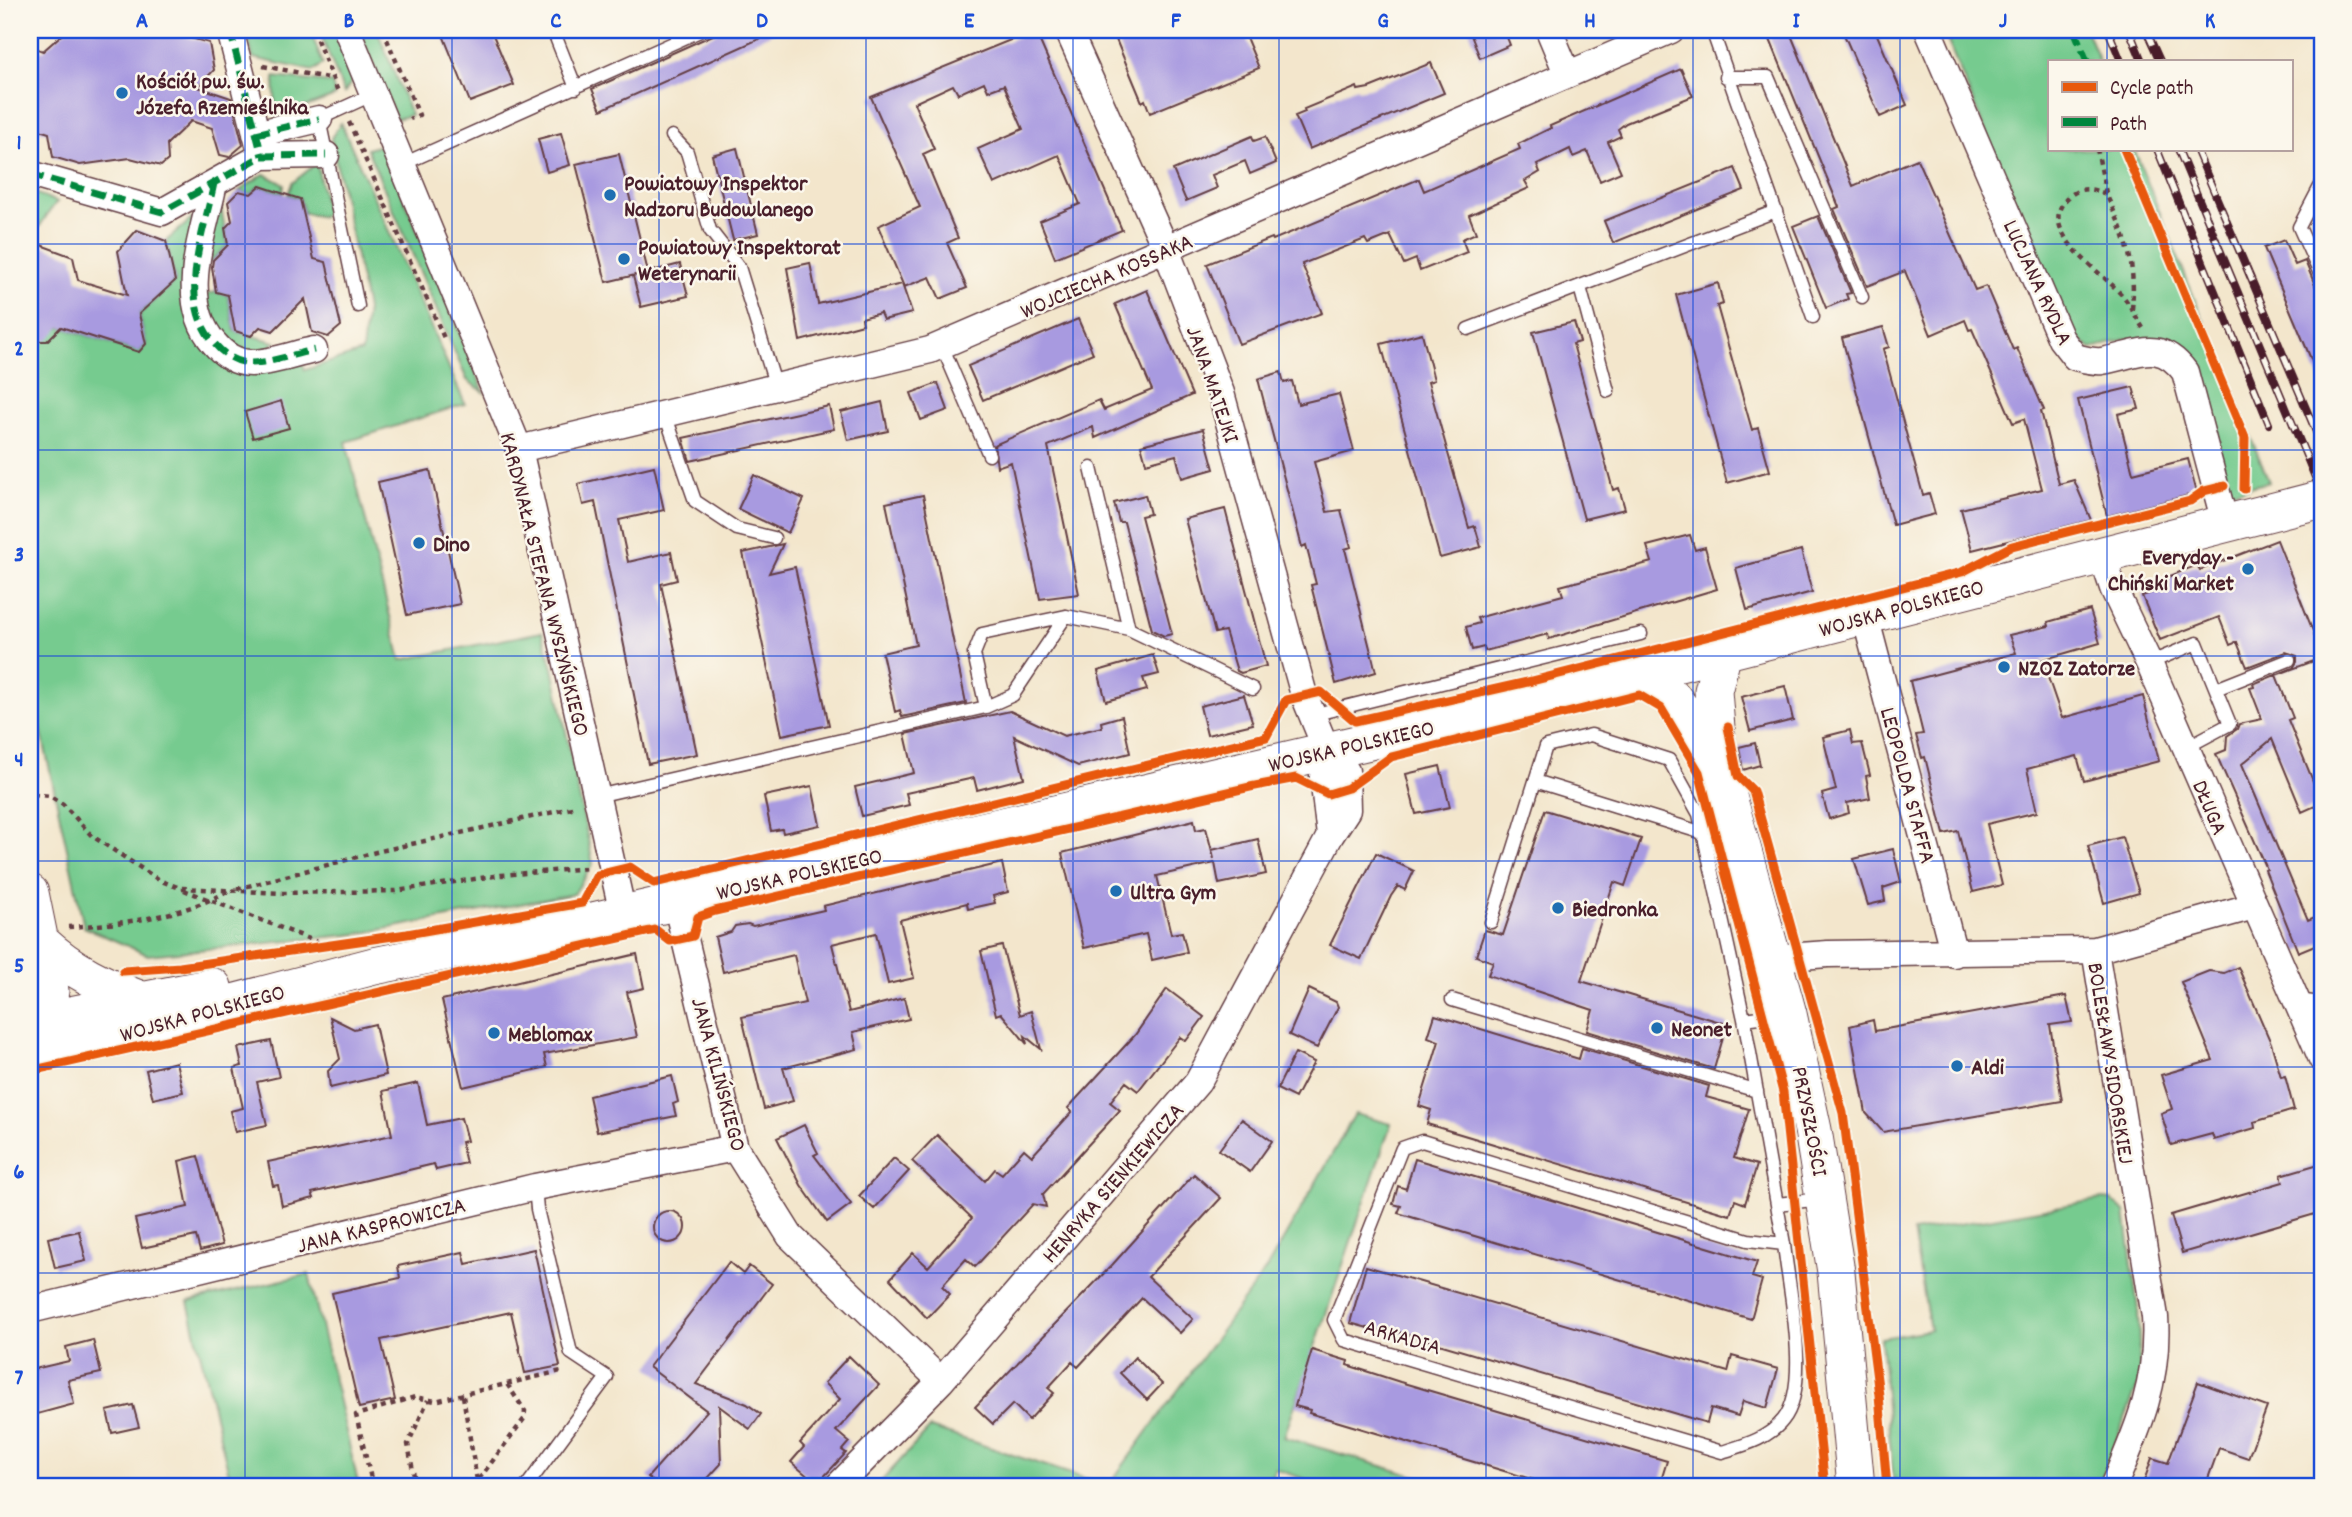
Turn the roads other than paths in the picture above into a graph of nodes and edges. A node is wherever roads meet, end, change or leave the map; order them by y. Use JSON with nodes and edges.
{"nodes":[{"id":1,"x":230,"y":30,"type":"edge"},
{"id":2,"x":347,"y":30,"type":"edge"},
{"id":3,"x":553,"y":30,"type":"edge"},
{"id":4,"x":702,"y":30,"type":"edge"},
{"id":5,"x":1068,"y":30,"type":"edge"},
{"id":6,"x":1549,"y":30,"type":"edge"},
{"id":7,"x":1671,"y":30,"type":"edge"},
{"id":8,"x":1712,"y":30,"type":"edge"},
{"id":9,"x":1928,"y":30,"type":"edge"},
{"id":10,"x":1567,"y":73,"type":"junction"},
{"id":11,"x":1726,"y":77,"type":"junction"},
{"id":12,"x":576,"y":88,"type":"junction"},
{"id":13,"x":374,"y":94,"type":"junction"},
{"id":14,"x":319,"y":118,"type":"junction"},
{"id":15,"x":671,"y":136,"type":"dead end"},
{"id":16,"x":259,"y":145,"type":"junction"},
{"id":17,"x":326,"y":155,"type":"junction"},
{"id":18,"x":403,"y":164,"type":"junction"},
{"id":19,"x":30,"y":174,"type":"edge"},
{"id":20,"x":2322,"y":182,"type":"edge"},
{"id":21,"x":214,"y":183,"type":"junction"},
{"id":22,"x":1776,"y":211,"type":"junction"},
{"id":23,"x":1166,"y":249,"type":"junction"},
{"id":24,"x":2322,"y":278,"type":"edge"},
{"id":25,"x":1580,"y":287,"type":"junction"},
{"id":26,"x":1862,"y":297,"type":"dead end"},
{"id":27,"x":358,"y":306,"type":"dead end"},
{"id":28,"x":1813,"y":317,"type":"dead end"},
{"id":29,"x":1468,"y":329,"type":"dead end"},
{"id":30,"x":942,"y":345,"type":"junction"},
{"id":31,"x":314,"y":350,"type":"dead end"},
{"id":32,"x":776,"y":387,"type":"junction"},
{"id":33,"x":1608,"y":391,"type":"dead end"},
{"id":34,"x":665,"y":414,"type":"junction"},
{"id":35,"x":519,"y":449,"type":"junction"},
{"id":36,"x":989,"y":455,"type":"dead end"},
{"id":37,"x":1091,"y":468,"type":"dead end"},
{"id":38,"x":2322,"y":499,"type":"edge"},
{"id":39,"x":2225,"y":523,"type":"junction"},
{"id":40,"x":774,"y":538,"type":"dead end"},
{"id":41,"x":2102,"y":555,"type":"junction"},
{"id":42,"x":1066,"y":616,"type":"junction"},
{"id":43,"x":1865,"y":616,"type":"junction"},
{"id":44,"x":1129,"y":629,"type":"junction"},
{"id":45,"x":1641,"y":634,"type":"dead end"},
{"id":46,"x":1723,"y":653,"type":"junction"},
{"id":47,"x":2289,"y":660,"type":"dead end"},
{"id":48,"x":2149,"y":663,"type":"junction"},
{"id":49,"x":1633,"y":677,"type":"junction"},
{"id":50,"x":1253,"y":689,"type":"dead end"},
{"id":51,"x":2216,"y":689,"type":"junction"},
{"id":52,"x":986,"y":706,"type":"junction"},
{"id":53,"x":1311,"y":715,"type":"junction"},
{"id":54,"x":2185,"y":748,"type":"junction"},
{"id":55,"x":1327,"y":751,"type":"junction"},
{"id":56,"x":1719,"y":764,"type":"junction"},
{"id":57,"x":1535,"y":781,"type":"junction"},
{"id":58,"x":597,"y":796,"type":"junction"},
{"id":59,"x":1703,"y":834,"type":"junction"},
{"id":60,"x":30,"y":894,"type":"edge"},
{"id":61,"x":676,"y":902,"type":"junction"},
{"id":62,"x":2253,"y":906,"type":"junction"},
{"id":63,"x":623,"y":914,"type":"junction"},
{"id":64,"x":1491,"y":922,"type":"dead end"},
{"id":65,"x":53,"y":935,"type":"junction"},
{"id":66,"x":2095,"y":950,"type":"junction"},
{"id":67,"x":1954,"y":954,"type":"junction"},
{"id":68,"x":1773,"y":958,"type":"junction"},
{"id":69,"x":374,"y":966,"type":"junction"},
{"id":70,"x":141,"y":1000,"type":"junction"},
{"id":71,"x":1452,"y":1000,"type":"dead end"},
{"id":72,"x":2296,"y":1000,"type":"junction"},
{"id":73,"x":2322,"y":1003,"type":"edge"},
{"id":74,"x":1788,"y":1014,"type":"junction"},
{"id":75,"x":33,"y":1017,"type":"edge"},
{"id":76,"x":1744,"y":1019,"type":"junction"},
{"id":77,"x":95,"y":1040,"type":"junction"},
{"id":78,"x":30,"y":1056,"type":"edge"},
{"id":79,"x":2322,"y":1059,"type":"edge"},
{"id":80,"x":1757,"y":1091,"type":"junction"},
{"id":81,"x":735,"y":1148,"type":"junction"},
{"id":82,"x":535,"y":1186,"type":"junction"},
{"id":83,"x":1826,"y":1198,"type":"junction"},
{"id":84,"x":1777,"y":1204,"type":"junction"},
{"id":85,"x":1784,"y":1244,"type":"junction"},
{"id":86,"x":30,"y":1310,"type":"edge"},
{"id":87,"x":941,"y":1381,"type":"junction"},
{"id":88,"x":526,"y":1487,"type":"edge"},
{"id":89,"x":837,"y":1487,"type":"edge"},
{"id":90,"x":1856,"y":1487,"type":"edge"},
{"id":91,"x":2113,"y":1487,"type":"edge"}],
"edges":[{"from":1,"to":16,"type":"street"},
{"from":2,"to":13,"type":"street","name":"KARDYNAŁA STEFANA WYSZYŃSKIEGO"},
{"from":3,"to":12,"type":"lane"},
{"from":4,"to":12,"type":"lane"},
{"from":5,"to":23,"type":"street","name":"JANA MATEJKI"},
{"from":6,"to":10,"type":"street"},
{"from":7,"to":10,"type":"street","name":"WOJCIECHA KOSSAKA"},
{"from":8,"to":11,"type":"lane"},
{"from":9,"to":39,"type":"street","name":"LUCJANA RYDLA"},
{"from":10,"to":23,"type":"street","name":"WOJCIECHA KOSSAKA"},
{"from":11,"to":22,"type":"lane"},
{"from":11,"to":26,"type":"lane"},
{"from":12,"to":18,"type":"lane"},
{"from":13,"to":14,"type":"lane"},
{"from":13,"to":18,"type":"street","name":"KARDYNAŁA STEFANA WYSZYŃSKIEGO"},
{"from":14,"to":16,"type":"street"},
{"from":14,"to":17,"type":"lane"},
{"from":15,"to":32,"type":"lane"},
{"from":16,"to":17,"type":"street"},
{"from":16,"to":21,"type":"street"},
{"from":17,"to":27,"type":"lane"},
{"from":18,"to":35,"type":"street","name":"KARDYNAŁA STEFANA WYSZYŃSKIEGO"},
{"from":19,"to":21,"type":"street"},
{"from":20,"to":24,"type":"lane"},
{"from":21,"to":31,"type":"street"},
{"from":22,"to":25,"type":"lane"},
{"from":22,"to":28,"type":"lane"},
{"from":23,"to":30,"type":"street","name":"WOJCIECHA KOSSAKA"},
{"from":23,"to":53,"type":"street","name":"JANA MATEJKI"},
{"from":25,"to":29,"type":"lane"},
{"from":25,"to":33,"type":"lane"},
{"from":30,"to":32,"type":"street","name":"WOJCIECHA KOSSAKA"},
{"from":30,"to":36,"type":"lane"},
{"from":32,"to":34,"type":"street","name":"WOJCIECHA KOSSAKA"},
{"from":34,"to":35,"type":"street","name":"WOJCIECHA KOSSAKA"},
{"from":34,"to":40,"type":"lane"},
{"from":35,"to":58,"type":"street","name":"KARDYNAŁA STEFANA WYSZYŃSKIEGO"},
{"from":37,"to":44,"type":"lane"},
{"from":38,"to":39,"type":"street","name":"WOJSKA POLSKIEGO"},
{"from":39,"to":41,"type":"street","name":"WOJSKA POLSKIEGO"},
{"from":41,"to":43,"type":"street","name":"WOJSKA POLSKIEGO"},
{"from":41,"to":48,"type":"street","name":"DŁUGA"},
{"from":42,"to":44,"type":"lane"},
{"from":42,"to":52,"type":"lane"},
{"from":42,"to":52,"type":"lane"},
{"from":43,"to":46,"type":"street","name":"WOJSKA POLSKIEGO"},
{"from":43,"to":67,"type":"street","name":"LEOPOLDA STAFFA"},
{"from":44,"to":50,"type":"lane"},
{"from":45,"to":53,"type":"lane"},
{"from":46,"to":49,"type":"street","name":"WOJSKA POLSKIEGO"},
{"from":46,"to":56,"type":"street","name":"PRZYSZŁOŚCI"},
{"from":47,"to":51,"type":"lane"},
{"from":48,"to":51,"type":"lane"},
{"from":48,"to":54,"type":"street","name":"DŁUGA"},
{"from":49,"to":55,"type":"street","name":"WOJSKA POLSKIEGO"},
{"from":49,"to":56,"type":"street","name":"PRZYSZŁOŚCI"},
{"from":51,"to":54,"type":"lane"},
{"from":52,"to":58,"type":"lane"},
{"from":53,"to":55,"type":"street","name":"JANA MATEJKI"},
{"from":54,"to":62,"type":"street","name":"DŁUGA"},
{"from":55,"to":61,"type":"street","name":"WOJSKA POLSKIEGO"},
{"from":55,"to":87,"type":"street","name":"HENRYKA SIENKIEWICZA"},
{"from":56,"to":68,"type":"street","name":"PRZYSZŁOŚCI"},
{"from":57,"to":59,"type":"lane"},
{"from":57,"to":59,"type":"lane","name":"ARKADIA"},
{"from":57,"to":64,"type":"lane"},
{"from":58,"to":63,"type":"street","name":"KARDYNAŁA STEFANA WYSZYŃSKIEGO"},
{"from":59,"to":76,"type":"lane","name":"ARKADIA"},
{"from":60,"to":65,"type":"street"},
{"from":61,"to":63,"type":"street","name":"WOJSKA POLSKIEGO"},
{"from":61,"to":81,"type":"street","name":"JANA KILIŃSKIEGO"},
{"from":62,"to":66,"type":"street"},
{"from":62,"to":72,"type":"street","name":"DŁUGA"},
{"from":63,"to":69,"type":"street","name":"WOJSKA POLSKIEGO"},
{"from":65,"to":70,"type":"street"},
{"from":65,"to":75,"type":"street"},
{"from":66,"to":67,"type":"street","name":"BOLESŁAWY SIDORSKIEJ"},
{"from":66,"to":91,"type":"street","name":"BOLESŁAWY SIDORSKIEJ"},
{"from":67,"to":68,"type":"street","name":"BOLESŁAWY SIDORSKIEJ"},
{"from":68,"to":74,"type":"street","name":"PRZYSZŁOŚCI"},
{"from":69,"to":70,"type":"street","name":"WOJSKA POLSKIEGO"},
{"from":69,"to":77,"type":"street","name":"WOJSKA POLSKIEGO"},
{"from":70,"to":75,"type":"street","name":"WOJSKA POLSKIEGO"},
{"from":71,"to":80,"type":"lane"},
{"from":72,"to":73,"type":"lane"},
{"from":72,"to":79,"type":"street","name":"DŁUGA"},
{"from":74,"to":76,"type":"lane"},
{"from":74,"to":83,"type":"street","name":"PRZYSZŁOŚCI"},
{"from":75,"to":77,"type":"street"},
{"from":76,"to":80,"type":"lane","name":"ARKADIA"},
{"from":77,"to":78,"type":"street","name":"WOJSKA POLSKIEGO"},
{"from":80,"to":84,"type":"lane","name":"ARKADIA"},
{"from":81,"to":82,"type":"street","name":"JANA KASPROWICZA"},
{"from":81,"to":87,"type":"street","name":"JANA KILIŃSKIEGO"},
{"from":82,"to":86,"type":"street","name":"JANA KASPROWICZA"},
{"from":82,"to":88,"type":"lane"},
{"from":83,"to":84,"type":"lane"},
{"from":83,"to":90,"type":"street","name":"PRZYSZŁOŚCI"},
{"from":84,"to":85,"type":"lane","name":"ARKADIA"},
{"from":85,"to":85,"type":"lane","name":"ARKADIA"},
{"from":87,"to":89,"type":"street","name":"HENRYKA SIENKIEWICZA"}]}
